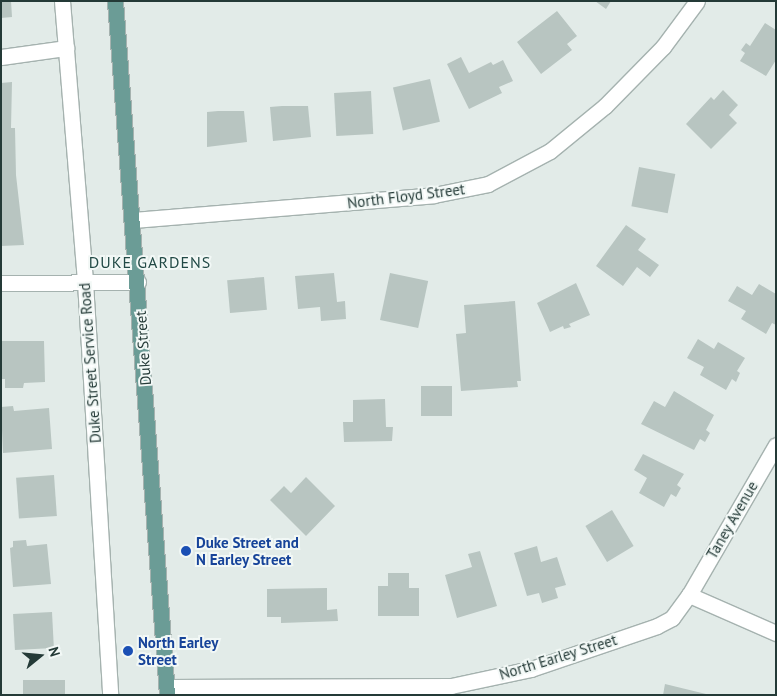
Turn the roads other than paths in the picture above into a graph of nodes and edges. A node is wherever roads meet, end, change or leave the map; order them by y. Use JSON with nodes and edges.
{"nodes":[{"id":1,"x":62,"y":1,"type":"edge"},
{"id":2,"x":116,"y":1,"type":"edge"},
{"id":3,"x":697,"y":1,"type":"edge"},
{"id":4,"x":66,"y":48,"type":"junction"},
{"id":5,"x":1,"y":56,"type":"edge"},
{"id":6,"x":133,"y":220,"type":"junction"},
{"id":7,"x":85,"y":282,"type":"junction"},
{"id":8,"x":138,"y":282,"type":"junction"},
{"id":9,"x":1,"y":283,"type":"edge"},
{"id":10,"x":776,"y":445,"type":"edge"},
{"id":11,"x":689,"y":595,"type":"junction"},
{"id":12,"x":776,"y":633,"type":"edge"},
{"id":13,"x":167,"y":691,"type":"edge"},
{"id":14,"x":110,"y":695,"type":"edge"}],
"edges":[{"from":1,"to":4,"type":"street","name":"Duke Street Service Road"},
{"from":2,"to":6,"type":"main road","name":"Duke Street"},
{"from":3,"to":6,"type":"street","name":"North Floyd Street"},
{"from":4,"to":5,"type":"street"},
{"from":4,"to":7,"type":"street","name":"Duke Street Service Road"},
{"from":6,"to":8,"type":"main road","name":"Duke Street"},
{"from":7,"to":8,"type":"street"},
{"from":7,"to":9,"type":"street"},
{"from":7,"to":14,"type":"street","name":"Duke Street Service Road"},
{"from":8,"to":13,"type":"main road","name":"Duke Street"},
{"from":10,"to":11,"type":"street","name":"Taney Avenue"},
{"from":11,"to":12,"type":"street"},
{"from":11,"to":13,"type":"street","name":"North Earley Street"}]}
